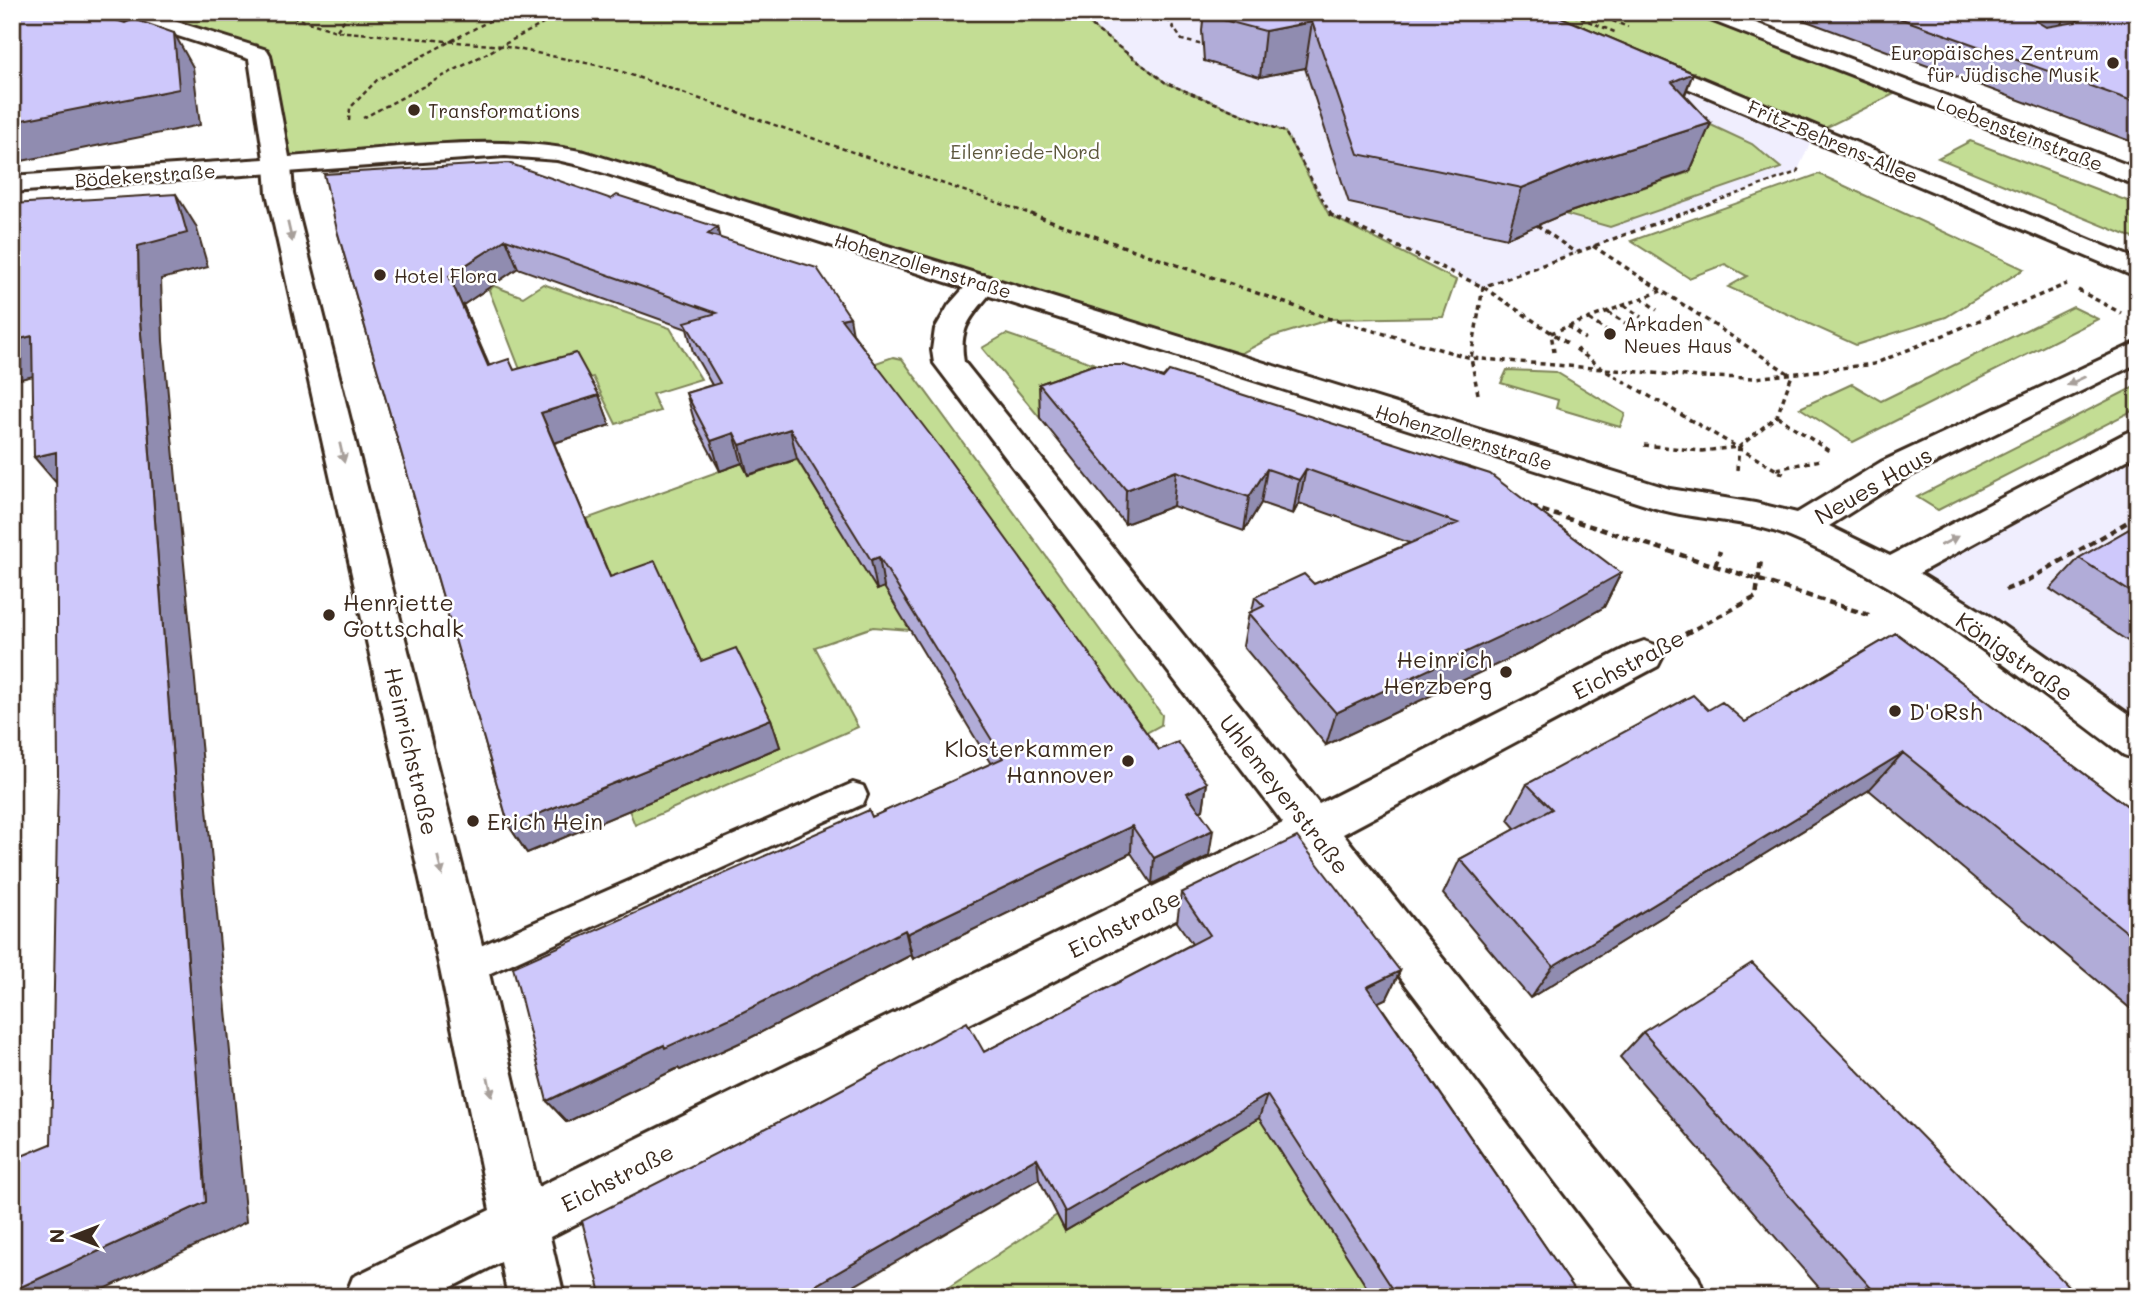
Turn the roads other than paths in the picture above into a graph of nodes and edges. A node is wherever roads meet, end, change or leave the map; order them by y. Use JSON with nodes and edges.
{"nodes":[{"id":1,"x":124,"y":12,"type":"edge"},
{"id":2,"x":1706,"y":12,"type":"edge"},
{"id":3,"x":1628,"y":54,"type":"edge"},
{"id":4,"x":278,"y":165,"type":"junction"},
{"id":5,"x":2138,"y":178,"type":"edge"},
{"id":6,"x":12,"y":184,"type":"edge"},
{"id":7,"x":2138,"y":270,"type":"edge"},
{"id":8,"x":983,"y":284,"type":"junction"},
{"id":9,"x":2138,"y":351,"type":"edge"},
{"id":10,"x":2138,"y":440,"type":"edge"},
{"id":11,"x":1801,"y":527,"type":"junction"},
{"id":12,"x":1889,"y":573,"type":"junction"},
{"id":13,"x":1644,"y":656,"type":"road end"},
{"id":14,"x":2138,"y":743,"type":"edge"},
{"id":15,"x":853,"y":796,"type":"dead end"},
{"id":16,"x":1312,"y":829,"type":"junction"},
{"id":17,"x":464,"y":969,"type":"junction"},
{"id":18,"x":520,"y":1225,"type":"junction"},
{"id":19,"x":373,"y":1297,"type":"edge"},
{"id":20,"x":536,"y":1297,"type":"edge"},
{"id":21,"x":1678,"y":1297,"type":"edge"}],
"edges":[{"from":1,"to":4,"type":"street"},
{"from":2,"to":5,"type":"street","name":"Loebensteinstraße"},
{"from":3,"to":7,"type":"street","name":"Fritz-Behrens-Allee"},
{"from":4,"to":6,"type":"street","name":"Bödekerstraße"},
{"from":4,"to":8,"type":"street","name":"Hohenzollernstraße"},
{"from":4,"to":17,"type":"street","name":"Heinrichstraße","one_way":true},
{"from":8,"to":11,"type":"street","name":"Hohenzollernstraße"},
{"from":8,"to":16,"type":"street","name":"Uhlemeyerstraße"},
{"from":9,"to":11,"type":"street","name":"Neues Haus","one_way":true},
{"from":12,"to":10,"type":"street","one_way":true},
{"from":11,"to":12,"type":"street","name":"Neues Haus"},
{"from":12,"to":14,"type":"street","name":"Königstraße"},
{"from":13,"to":16,"type":"street","name":"Eichstraße"},
{"from":15,"to":17,"type":"lane"},
{"from":16,"to":18,"type":"street","name":"Eichstraße"},
{"from":16,"to":21,"type":"street","name":"Uhlemeyerstraße"},
{"from":17,"to":18,"type":"street","name":"Heinrichstraße","one_way":true},
{"from":18,"to":19,"type":"street","name":"Eichstraße"},
{"from":18,"to":20,"type":"street","name":"Heinrichstraße"}]}
